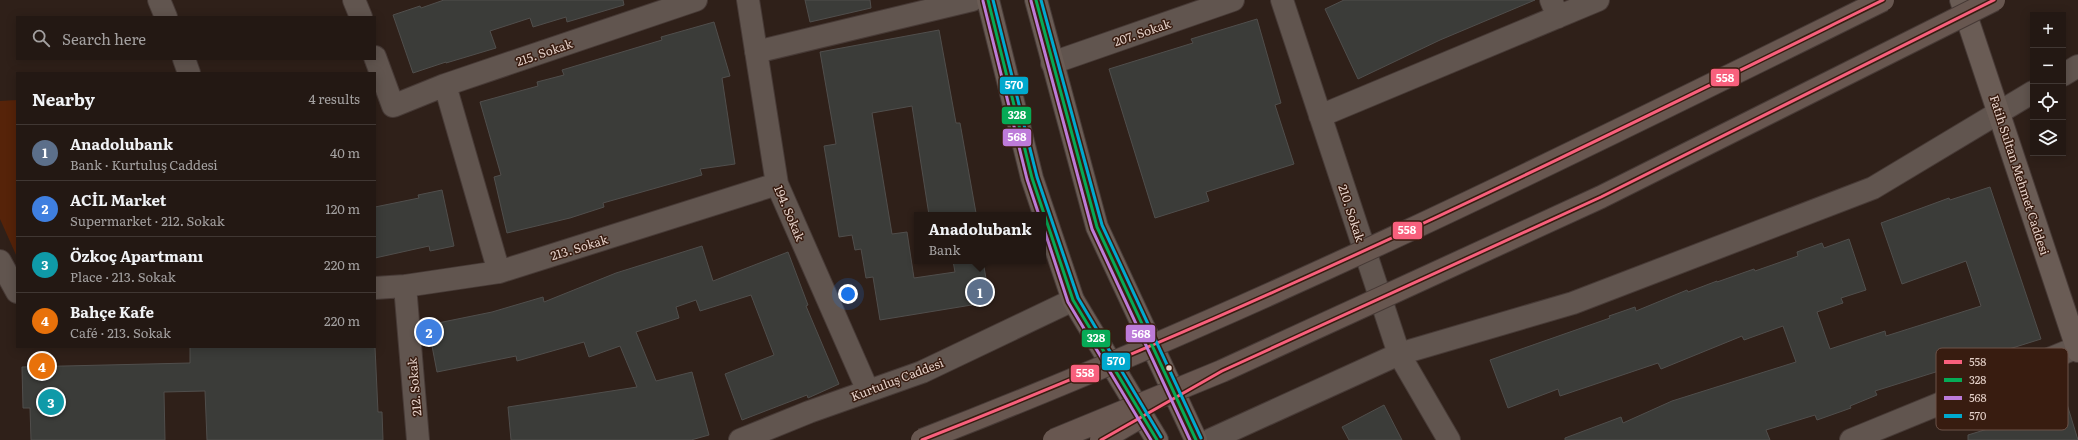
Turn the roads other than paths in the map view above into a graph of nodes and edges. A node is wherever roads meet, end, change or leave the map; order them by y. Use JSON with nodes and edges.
{"nodes":[{"id":1,"x":159,"y":0,"type":"edge"},
{"id":2,"x":354,"y":0,"type":"edge"},
{"id":3,"x":696,"y":0,"type":"edge"},
{"id":4,"x":748,"y":0,"type":"edge"},
{"id":5,"x":972,"y":0,"type":"edge"},
{"id":6,"x":988,"y":0,"type":"edge"},
{"id":7,"x":1036,"y":0,"type":"edge"},
{"id":8,"x":1233,"y":0,"type":"edge"},
{"id":9,"x":1282,"y":0,"type":"edge"},
{"id":10,"x":1598,"y":0,"type":"edge"},
{"id":11,"x":1884,"y":0,"type":"edge"},
{"id":12,"x":1961,"y":0,"type":"edge"},
{"id":13,"x":1994,"y":0,"type":"edge"},
{"id":14,"x":1555,"y":8,"type":"edge"},
{"id":15,"x":166,"y":16,"type":"edge"},
{"id":16,"x":361,"y":16,"type":"edge"},
{"id":17,"x":756,"y":52,"type":"junction"},
{"id":18,"x":184,"y":60,"type":"edge"},
{"id":19,"x":376,"y":60,"type":"edge"},
{"id":20,"x":1052,"y":63,"type":"junction"},
{"id":21,"x":2078,"y":66,"type":"edge"},
{"id":22,"x":189,"y":72,"type":"edge"},
{"id":23,"x":2066,"y":73,"type":"edge"},
{"id":24,"x":445,"y":85,"type":"junction"},
{"id":25,"x":2030,"y":94,"type":"edge"},
{"id":26,"x":1999,"y":111,"type":"junction"},
{"id":27,"x":1320,"y":116,"type":"junction"},
{"id":28,"x":777,"y":184,"type":"junction"},
{"id":29,"x":1043,"y":212,"type":"edge"},
{"id":30,"x":1046,"y":220,"type":"edge"},
{"id":31,"x":0,"y":261,"type":"edge"},
{"id":32,"x":499,"y":272,"type":"junction"},
{"id":33,"x":405,"y":286,"type":"junction"},
{"id":34,"x":376,"y":288,"type":"edge"},
{"id":35,"x":16,"y":292,"type":"edge"},
{"id":36,"x":16,"y":294,"type":"edge"},
{"id":37,"x":0,"y":295,"type":"edge"},
{"id":38,"x":1073,"y":300,"type":"junction"},
{"id":39,"x":2078,"y":348,"type":"edge"},
{"id":40,"x":2068,"y":352,"type":"edge"},
{"id":41,"x":1399,"y":354,"type":"junction"},
{"id":42,"x":1222,"y":371,"type":"junction"},
{"id":43,"x":868,"y":391,"type":"junction"},
{"id":44,"x":1936,"y":406,"type":"edge"},
{"id":45,"x":418,"y":440,"type":"edge"},
{"id":46,"x":740,"y":440,"type":"edge"},
{"id":47,"x":922,"y":440,"type":"edge"},
{"id":48,"x":1054,"y":440,"type":"edge"},
{"id":49,"x":1101,"y":440,"type":"edge"},
{"id":50,"x":1157,"y":440,"type":"edge"},
{"id":51,"x":1196,"y":440,"type":"edge"},
{"id":52,"x":1210,"y":440,"type":"edge"},
{"id":53,"x":1449,"y":440,"type":"edge"},
{"id":54,"x":1851,"y":440,"type":"edge"}],
"edges":[{"from":1,"to":15,"type":"street"},
{"from":2,"to":16,"type":"street"},
{"from":3,"to":24,"type":"street","name":"215. Sokak"},
{"from":4,"to":17,"type":"street","name":"194. Sokak"},
{"from":5,"to":17,"type":"street"},
{"from":6,"to":29,"type":"main road"},
{"from":7,"to":20,"type":"main road"},
{"from":8,"to":20,"type":"street","name":"207. Sokak"},
{"from":9,"to":27,"type":"street","name":"210. Sokak"},
{"from":10,"to":14,"type":"street"},
{"from":11,"to":47,"type":"highway","bridge":true},
{"from":12,"to":26,"type":"main road","name":"Fatih Sultan Mehmet Caddesi"},
{"from":13,"to":42,"type":"highway","bridge":true},
{"from":14,"to":27,"type":"street"},
{"from":17,"to":28,"type":"street","name":"194. Sokak"},
{"from":18,"to":22,"type":"street"},
{"from":19,"to":24,"type":"street","name":"215. Sokak"},
{"from":20,"to":51,"type":"main road"},
{"from":21,"to":23,"type":"street"},
{"from":24,"to":32,"type":"street"},
{"from":25,"to":26,"type":"street"},
{"from":26,"to":39,"type":"main road","name":"Fatih Sultan Mehmet Caddesi"},
{"from":26,"to":41,"type":"street"},
{"from":27,"to":41,"type":"street","name":"210. Sokak"},
{"from":28,"to":32,"type":"street","name":"213. Sokak"},
{"from":28,"to":43,"type":"street","name":"194. Sokak"},
{"from":30,"to":38,"type":"main road"},
{"from":31,"to":35,"type":"street"},
{"from":32,"to":33,"type":"street","name":"213. Sokak"},
{"from":33,"to":34,"type":"street","name":"213. Sokak"},
{"from":33,"to":45,"type":"street","name":"212. Sokak"},
{"from":36,"to":37,"type":"street"},
{"from":38,"to":43,"type":"street","name":"Kurtuluş Caddesi"},
{"from":38,"to":50,"type":"main road"},
{"from":39,"to":40,"type":"street"},
{"from":41,"to":52,"type":"street"},
{"from":41,"to":53,"type":"street","name":"210. Sokak"},
{"from":42,"to":48,"type":"highway","bridge":true},
{"from":42,"to":49,"type":"highway","bridge":true},
{"from":43,"to":46,"type":"street","name":"Kurtuluş Caddesi"},
{"from":44,"to":54,"type":"street"}]}
